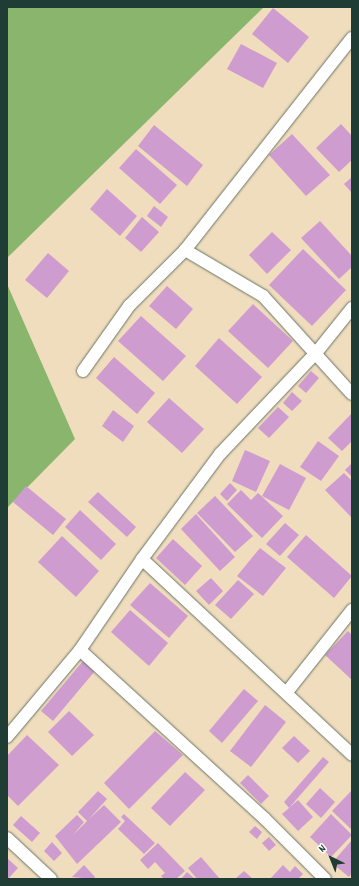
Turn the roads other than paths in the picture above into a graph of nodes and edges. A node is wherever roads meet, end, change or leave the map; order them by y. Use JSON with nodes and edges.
{"nodes":[{"id":1,"x":352,"y":38,"type":"edge"},
{"id":2,"x":184,"y":250,"type":"junction"},
{"id":3,"x":352,"y":308,"type":"edge"},
{"id":4,"x":316,"y":353,"type":"junction"},
{"id":5,"x":83,"y":371,"type":"dead end"},
{"id":6,"x":352,"y":394,"type":"edge"},
{"id":7,"x":142,"y":559,"type":"junction"},
{"id":8,"x":352,"y":610,"type":"edge"},
{"id":9,"x":80,"y":650,"type":"junction"},
{"id":10,"x":287,"y":692,"type":"junction"},
{"id":11,"x":7,"y":737,"type":"edge"},
{"id":12,"x":352,"y":755,"type":"edge"},
{"id":13,"x":7,"y":838,"type":"edge"},
{"id":14,"x":51,"y":879,"type":"edge"},
{"id":15,"x":325,"y":879,"type":"edge"}],
"edges":[{"from":1,"to":2,"type":"street"},
{"from":2,"to":4,"type":"street"},
{"from":2,"to":5,"type":"street"},
{"from":3,"to":4,"type":"street"},
{"from":4,"to":6,"type":"street"},
{"from":4,"to":7,"type":"street"},
{"from":7,"to":9,"type":"street"},
{"from":7,"to":10,"type":"street"},
{"from":8,"to":10,"type":"street"},
{"from":9,"to":11,"type":"street"},
{"from":9,"to":15,"type":"street"},
{"from":10,"to":12,"type":"street"},
{"from":13,"to":14,"type":"street"}]}
